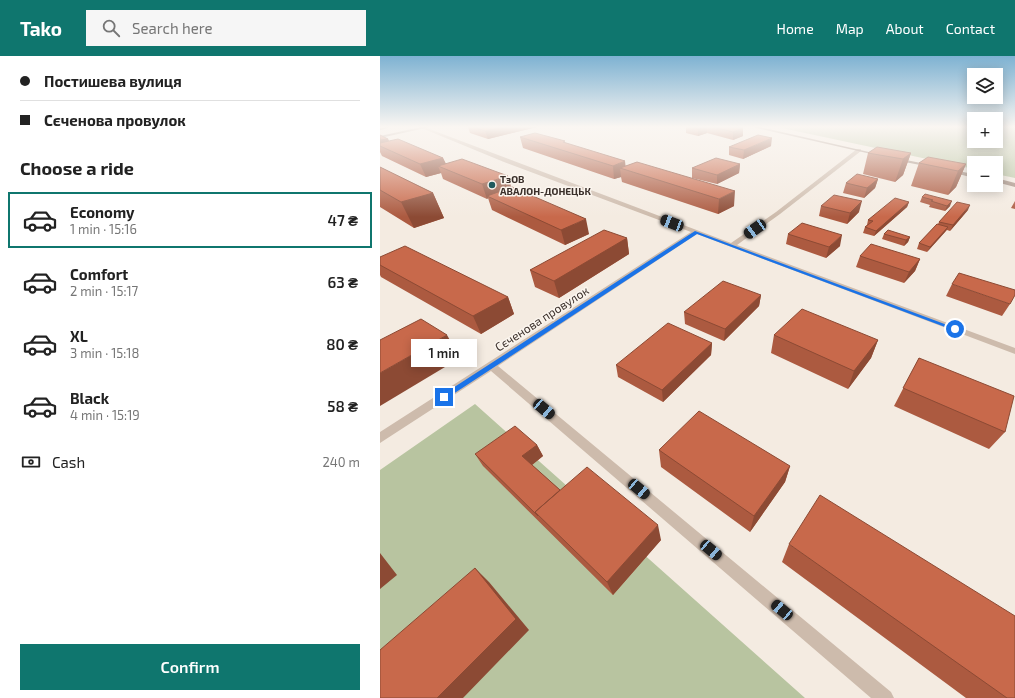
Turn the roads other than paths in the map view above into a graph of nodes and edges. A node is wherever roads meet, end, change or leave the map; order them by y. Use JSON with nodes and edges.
{"nodes":[{"id":1,"x":496,"y":157,"type":"edge"},
{"id":2,"x":850,"y":157,"type":"edge"},
{"id":3,"x":891,"y":157,"type":"edge"},
{"id":4,"x":936,"y":167,"type":"edge"},
{"id":5,"x":943,"y":169,"type":"edge"},
{"id":6,"x":967,"y":174,"type":"edge"},
{"id":7,"x":1003,"y":182,"type":"edge"},
{"id":8,"x":1015,"y":185,"type":"edge"},
{"id":9,"x":696,"y":232,"type":"junction"},
{"id":10,"x":732,"y":245,"type":"junction"},
{"id":11,"x":1015,"y":351,"type":"edge"},
{"id":12,"x":492,"y":366,"type":"junction"},
{"id":13,"x":380,"y":438,"type":"edge"},
{"id":14,"x":885,"y":698,"type":"edge"}],
"edges":[{"from":1,"to":9,"type":"street"},
{"from":2,"to":10,"type":"street"},
{"from":3,"to":4,"type":"street"},
{"from":5,"to":6,"type":"street"},
{"from":7,"to":8,"type":"street"},
{"from":9,"to":10,"type":"street"},
{"from":9,"to":12,"type":"street","name":"Сєченова провулок"},
{"from":10,"to":11,"type":"street"},
{"from":12,"to":13,"type":"street","name":"Сєченова провулок"},
{"from":12,"to":14,"type":"street"}]}
